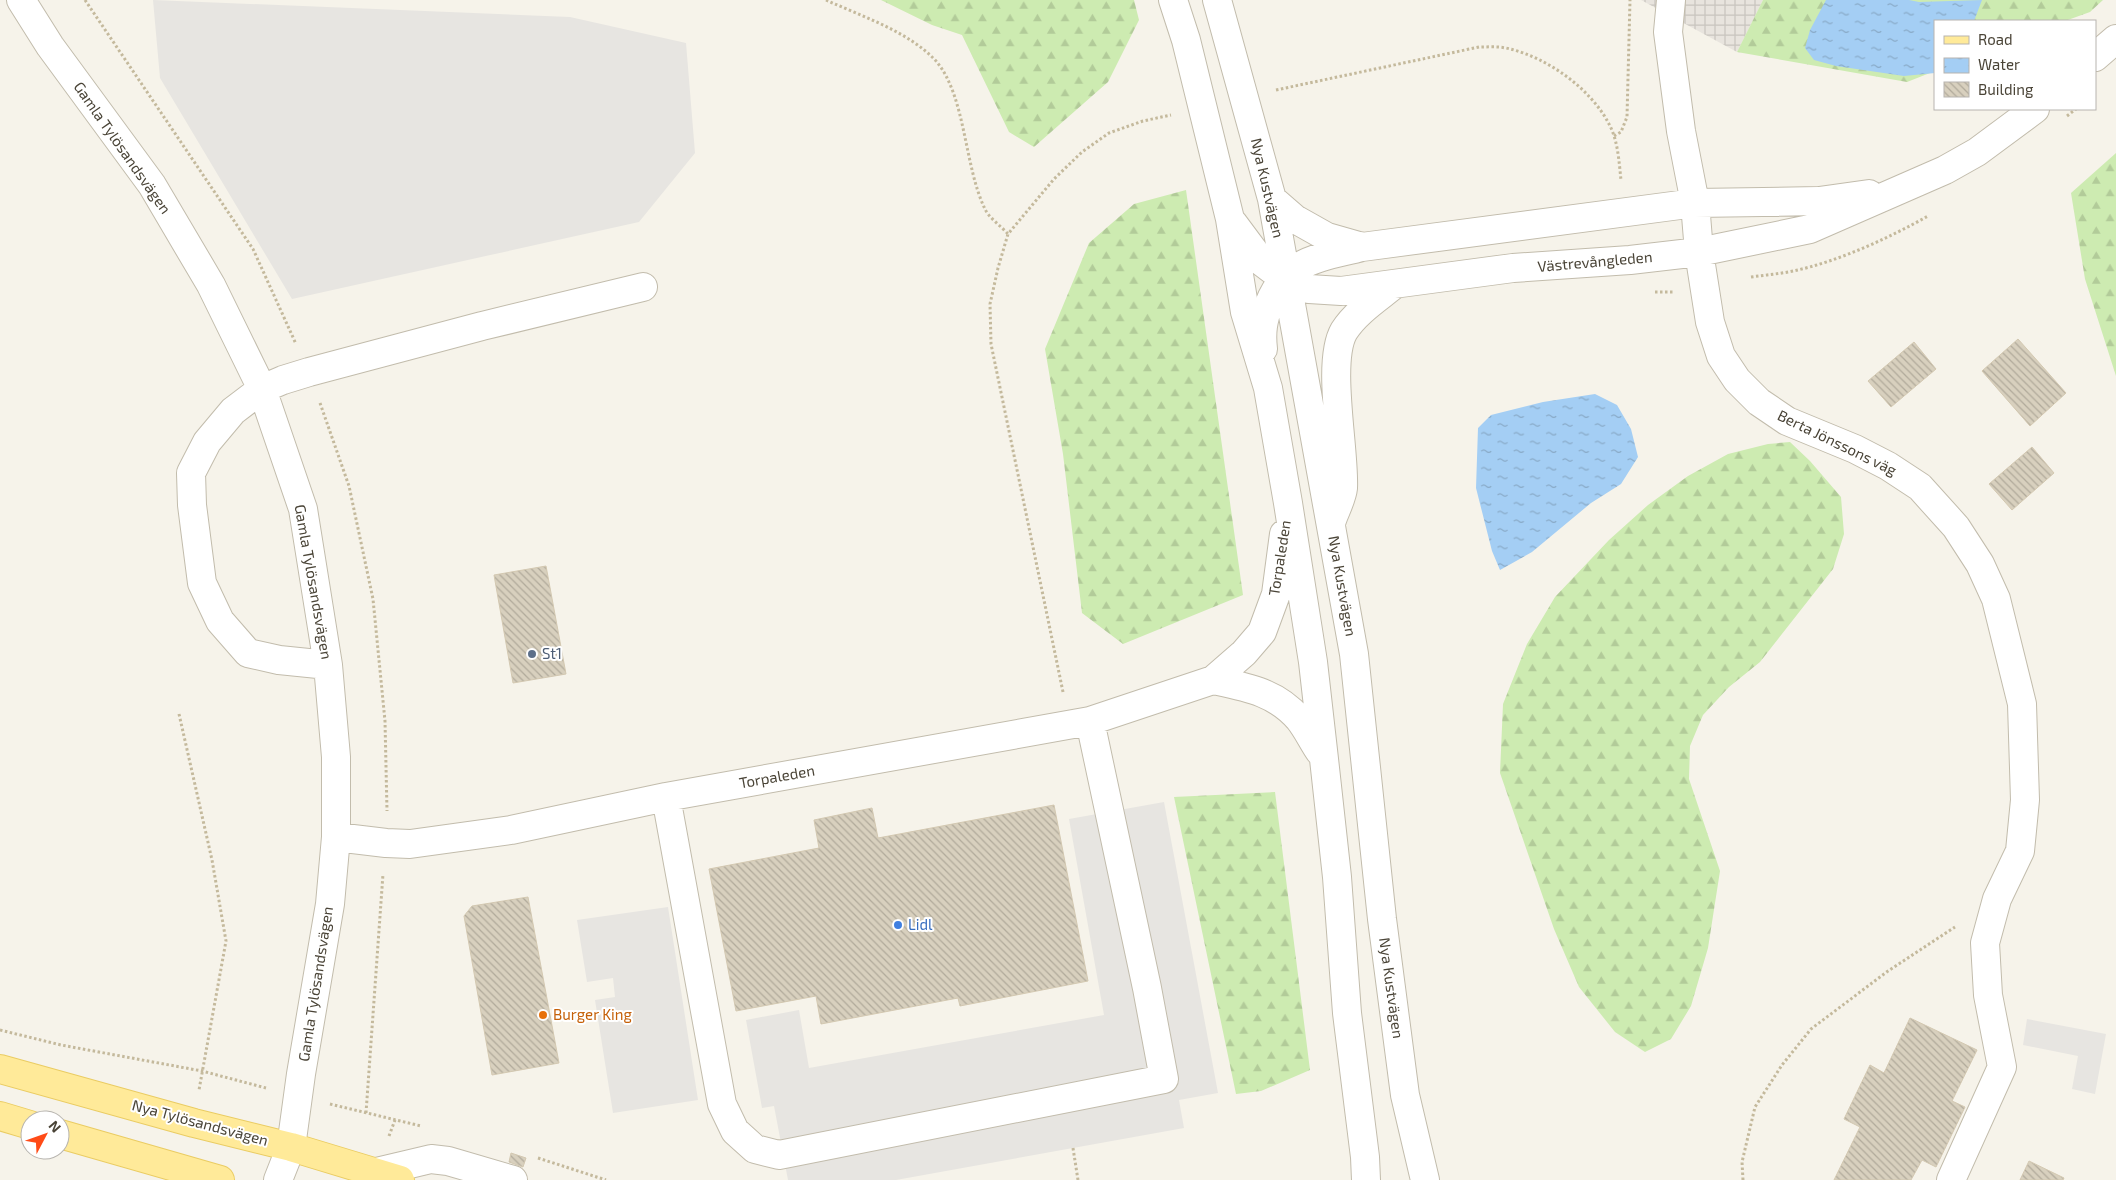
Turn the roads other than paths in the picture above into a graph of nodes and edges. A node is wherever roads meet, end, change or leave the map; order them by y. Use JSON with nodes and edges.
{"nodes":[{"id":1,"x":21,"y":0,"type":"edge"},
{"id":2,"x":1173,"y":0,"type":"edge"},
{"id":3,"x":1217,"y":0,"type":"edge"},
{"id":4,"x":1671,"y":0,"type":"edge"},
{"id":5,"x":2116,"y":39,"type":"edge"},
{"id":6,"x":2096,"y":56,"type":"edge"},
{"id":7,"x":2034,"y":110,"type":"edge"},
{"id":8,"x":1900,"y":190,"type":"junction"},
{"id":9,"x":1272,"y":199,"type":"junction"},
{"id":10,"x":1695,"y":203,"type":"junction"},
{"id":11,"x":1230,"y":219,"type":"junction"},
{"id":12,"x":1362,"y":247,"type":"junction"},
{"id":13,"x":1699,"y":252,"type":"junction"},
{"id":14,"x":1285,"y":278,"type":"junction"},
{"id":15,"x":1395,"y":284,"type":"junction"},
{"id":16,"x":643,"y":287,"type":"dead end"},
{"id":17,"x":1268,"y":388,"type":"junction"},
{"id":18,"x":262,"y":390,"type":"junction"},
{"id":19,"x":1288,"y":503,"type":"junction"},
{"id":20,"x":1330,"y":524,"type":"junction"},
{"id":21,"x":328,"y":665,"type":"junction"},
{"id":22,"x":1213,"y":680,"type":"junction"},
{"id":23,"x":1080,"y":723,"type":"junction"},
{"id":24,"x":1324,"y":759,"type":"junction"},
{"id":25,"x":666,"y":797,"type":"junction"},
{"id":26,"x":336,"y":837,"type":"junction"},
{"id":27,"x":0,"y":1069,"type":"edge"},
{"id":28,"x":0,"y":1116,"type":"edge"},
{"id":29,"x":20,"y":1122,"type":"edge"},
{"id":30,"x":70,"y":1137,"type":"edge"},
{"id":31,"x":291,"y":1147,"type":"junction"},
{"id":32,"x":388,"y":1176,"type":"edge"},
{"id":33,"x":220,"y":1180,"type":"edge"},
{"id":34,"x":278,"y":1180,"type":"edge"},
{"id":35,"x":513,"y":1180,"type":"edge"},
{"id":36,"x":1366,"y":1180,"type":"edge"},
{"id":37,"x":1425,"y":1180,"type":"edge"},
{"id":38,"x":1951,"y":1180,"type":"edge"}],
"edges":[{"from":1,"to":18,"type":"street","name":"Gamla Tylösandsvägen"},
{"from":2,"to":11,"type":"street"},
{"from":3,"to":9,"type":"street","name":"Nya Kustvägen"},
{"from":4,"to":10,"type":"street","name":"Berta Jönssons väg"},
{"from":5,"to":6,"type":"street"},
{"from":7,"to":8,"type":"street","name":"Västrevångleden"},
{"from":8,"to":10,"type":"street","name":"Västrevångleden"},
{"from":8,"to":13,"type":"street","name":"Västrevångleden"},
{"from":9,"to":12,"type":"street"},
{"from":9,"to":14,"type":"street","name":"Nya Kustvägen"},
{"from":10,"to":12,"type":"street","name":"Västrevångleden"},
{"from":10,"to":13,"type":"street","name":"Berta Jönssons väg"},
{"from":11,"to":14,"type":"street","name":"Västrevångleden"},
{"from":11,"to":17,"type":"street"},
{"from":12,"to":14,"type":"street","name":"Västrevångleden"},
{"from":13,"to":15,"type":"street","name":"Västrevångleden"},
{"from":13,"to":38,"type":"street","name":"Berta Jönssons väg"},
{"from":14,"to":15,"type":"street","name":"Västrevångleden"},
{"from":14,"to":17,"type":"street"},
{"from":14,"to":20,"type":"street","name":"Nya Kustvägen"},
{"from":15,"to":20,"type":"street"},
{"from":16,"to":18,"type":"street"},
{"from":17,"to":19,"type":"street"},
{"from":18,"to":21,"type":"street","name":"Gamla Tylösandsvägen"},
{"from":18,"to":21,"type":"street"},
{"from":19,"to":22,"type":"street","name":"Torpaleden"},
{"from":19,"to":24,"type":"street"},
{"from":20,"to":37,"type":"street","name":"Nya Kustvägen"},
{"from":21,"to":26,"type":"street","name":"Gamla Tylösandsvägen"},
{"from":22,"to":23,"type":"street","name":"Torpaleden"},
{"from":22,"to":24,"type":"street"},
{"from":23,"to":25,"type":"street","name":"Torpaleden"},
{"from":23,"to":25,"type":"street"},
{"from":24,"to":36,"type":"street"},
{"from":25,"to":26,"type":"street","name":"Torpaleden"},
{"from":26,"to":31,"type":"street","name":"Gamla Tylösandsvägen"},
{"from":27,"to":31,"type":"main road","name":"Nya Tylösandsvägen"},
{"from":28,"to":29,"type":"main road"},
{"from":30,"to":33,"type":"main road"},
{"from":31,"to":32,"type":"main road","name":"Nya Tylösandsvägen"},
{"from":31,"to":34,"type":"street","name":"Gamla Tylösandsvägen"},
{"from":32,"to":35,"type":"street"}]}
